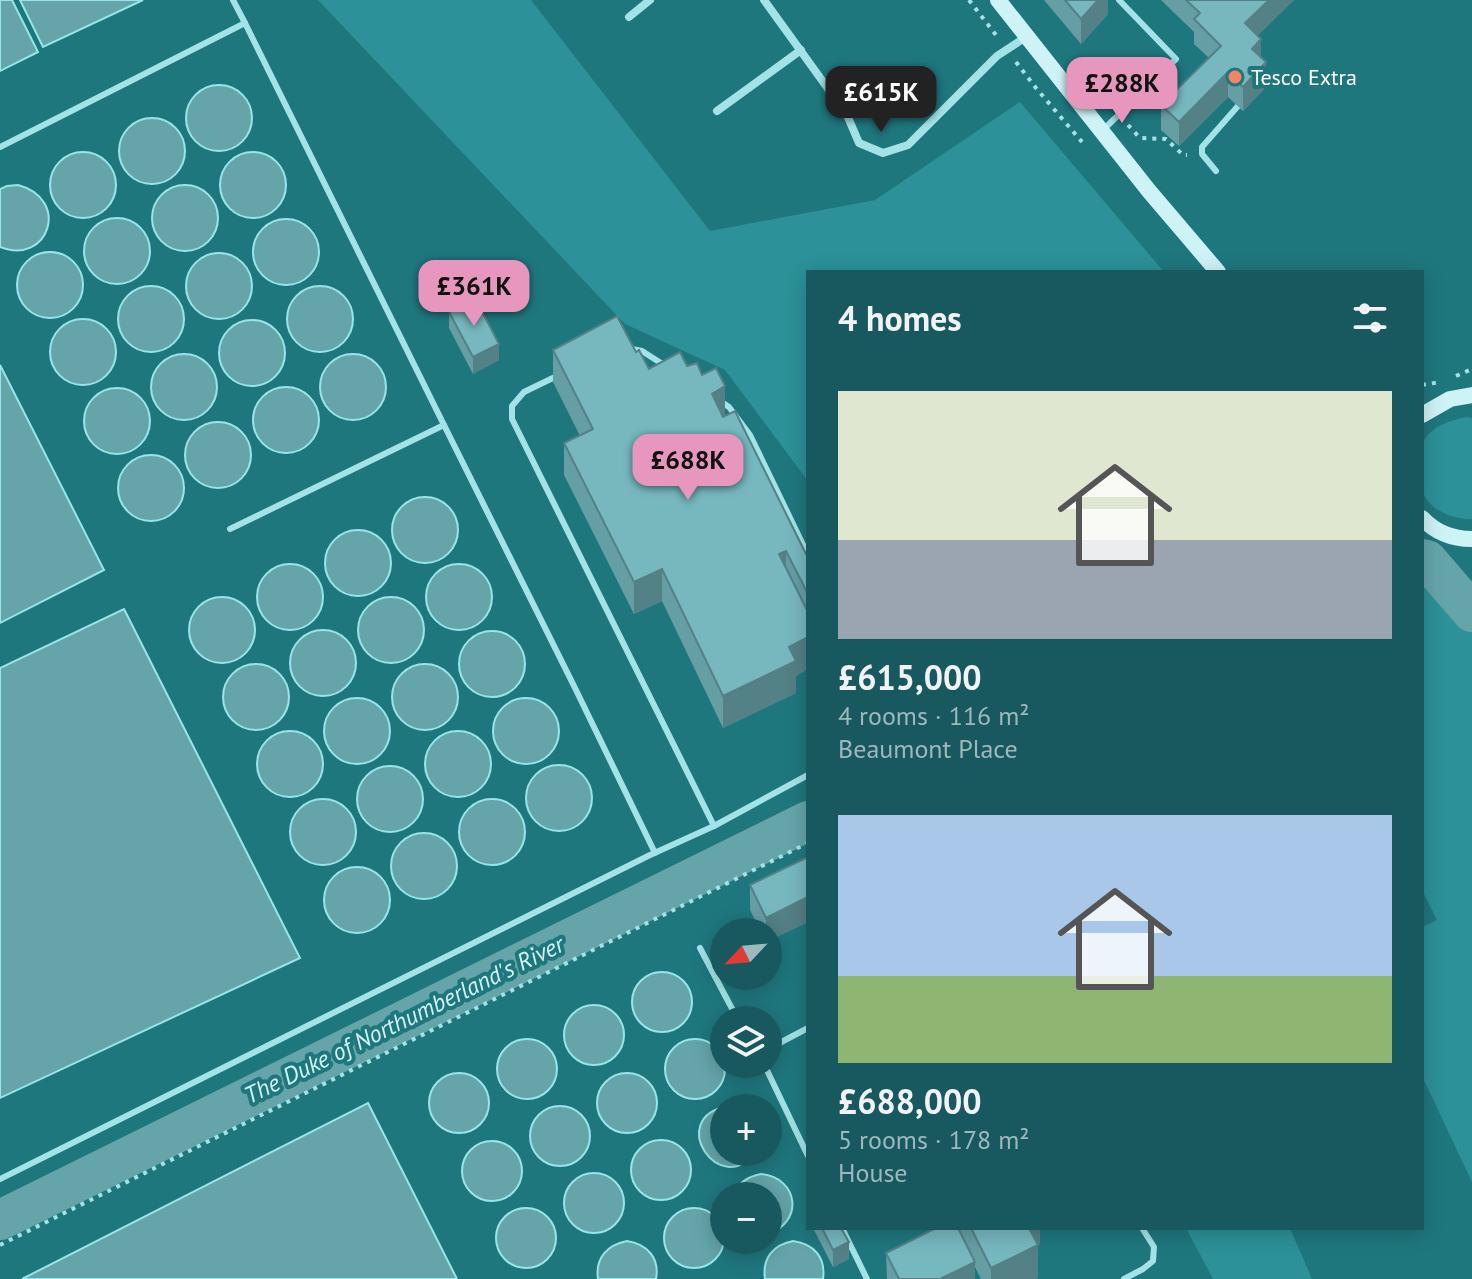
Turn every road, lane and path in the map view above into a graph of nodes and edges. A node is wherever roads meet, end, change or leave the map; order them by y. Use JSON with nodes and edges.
{"nodes":[{"id":1,"x":233,"y":0,"type":"edge"},
{"id":2,"x":650,"y":0,"type":"edge"},
{"id":3,"x":764,"y":0,"type":"edge"},
{"id":4,"x":969,"y":0,"type":"edge"},
{"id":5,"x":998,"y":0,"type":"edge"},
{"id":6,"x":1119,"y":0,"type":"edge"},
{"id":7,"x":629,"y":17,"type":"dead end"},
{"id":8,"x":245,"y":23,"type":"junction"},
{"id":9,"x":1026,"y":37,"type":"junction"},
{"id":10,"x":1000,"y":40,"type":"dead end"},
{"id":11,"x":801,"y":50,"type":"junction"},
{"id":12,"x":1016,"y":62,"type":"dead end"},
{"id":13,"x":1287,"y":76,"type":"dead end"},
{"id":14,"x":1261,"y":82,"type":"edge"},
{"id":15,"x":1036,"y":88,"type":"dead end"},
{"id":16,"x":1238,"y":106,"type":"dead end"},
{"id":17,"x":717,"y":111,"type":"dead end"},
{"id":18,"x":1119,"y":114,"type":"junction"},
{"id":19,"x":1101,"y":131,"type":"junction"},
{"id":20,"x":0,"y":147,"type":"edge"},
{"id":21,"x":1202,"y":154,"type":"junction"},
{"id":22,"x":1216,"y":171,"type":"dead end"},
{"id":23,"x":1216,"y":270,"type":"edge"},
{"id":24,"x":615,"y":346,"type":"edge"},
{"id":25,"x":563,"y":372,"type":"edge"},
{"id":26,"x":680,"y":375,"type":"edge"},
{"id":27,"x":1472,"y":395,"type":"edge"},
{"id":28,"x":717,"y":399,"type":"edge"},
{"id":29,"x":1424,"y":414,"type":"edge"},
{"id":30,"x":444,"y":425,"type":"junction"},
{"id":31,"x":1424,"y":520,"type":"edge"},
{"id":32,"x":230,"y":529,"type":"dead end"},
{"id":33,"x":1472,"y":539,"type":"edge"},
{"id":34,"x":806,"y":551,"type":"edge"},
{"id":35,"x":806,"y":776,"type":"edge"},
{"id":36,"x":714,"y":826,"type":"junction"},
{"id":37,"x":806,"y":844,"type":"edge"},
{"id":38,"x":655,"y":853,"type":"junction"},
{"id":39,"x":700,"y":948,"type":"dead end"},
{"id":40,"x":731,"y":1006,"type":"edge"},
{"id":41,"x":806,"y":1029,"type":"edge"},
{"id":42,"x":782,"y":1042,"type":"edge"},
{"id":43,"x":771,"y":1078,"type":"edge"},
{"id":44,"x":806,"y":1152,"type":"edge"},
{"id":45,"x":0,"y":1179,"type":"edge"},
{"id":46,"x":843,"y":1230,"type":"edge"},
{"id":47,"x":1143,"y":1230,"type":"edge"},
{"id":48,"x":0,"y":1245,"type":"edge"},
{"id":49,"x":867,"y":1279,"type":"edge"},
{"id":50,"x":1124,"y":1279,"type":"edge"}],
"edges":[{"from":1,"to":8,"type":"lane"},
{"from":2,"to":7,"type":"street"},
{"from":3,"to":11,"type":"street"},
{"from":4,"to":10,"type":"path"},
{"from":5,"to":9,"type":"street"},
{"from":6,"to":18,"type":"lane"},
{"from":8,"to":20,"type":"lane"},
{"from":8,"to":30,"type":"lane"},
{"from":9,"to":11,"type":"street"},
{"from":9,"to":19,"type":"street"},
{"from":11,"to":17,"type":"street"},
{"from":12,"to":15,"type":"path"},
{"from":13,"to":14,"type":"lane"},
{"from":16,"to":21,"type":"lane"},
{"from":18,"to":19,"type":"lane"},
{"from":18,"to":21,"type":"path"},
{"from":19,"to":23,"type":"street"},
{"from":21,"to":22,"type":"lane"},
{"from":24,"to":26,"type":"lane"},
{"from":25,"to":36,"type":"lane"},
{"from":27,"to":29,"type":"street"},
{"from":28,"to":34,"type":"lane"},
{"from":30,"to":32,"type":"lane"},
{"from":30,"to":38,"type":"lane"},
{"from":31,"to":33,"type":"street"},
{"from":35,"to":36,"type":"lane"},
{"from":36,"to":38,"type":"lane"},
{"from":37,"to":48,"type":"path"},
{"from":38,"to":45,"type":"lane"},
{"from":39,"to":40,"type":"lane"},
{"from":41,"to":42,"type":"lane"},
{"from":43,"to":44,"type":"lane"},
{"from":46,"to":49,"type":"lane"},
{"from":47,"to":50,"type":"lane"}]}
